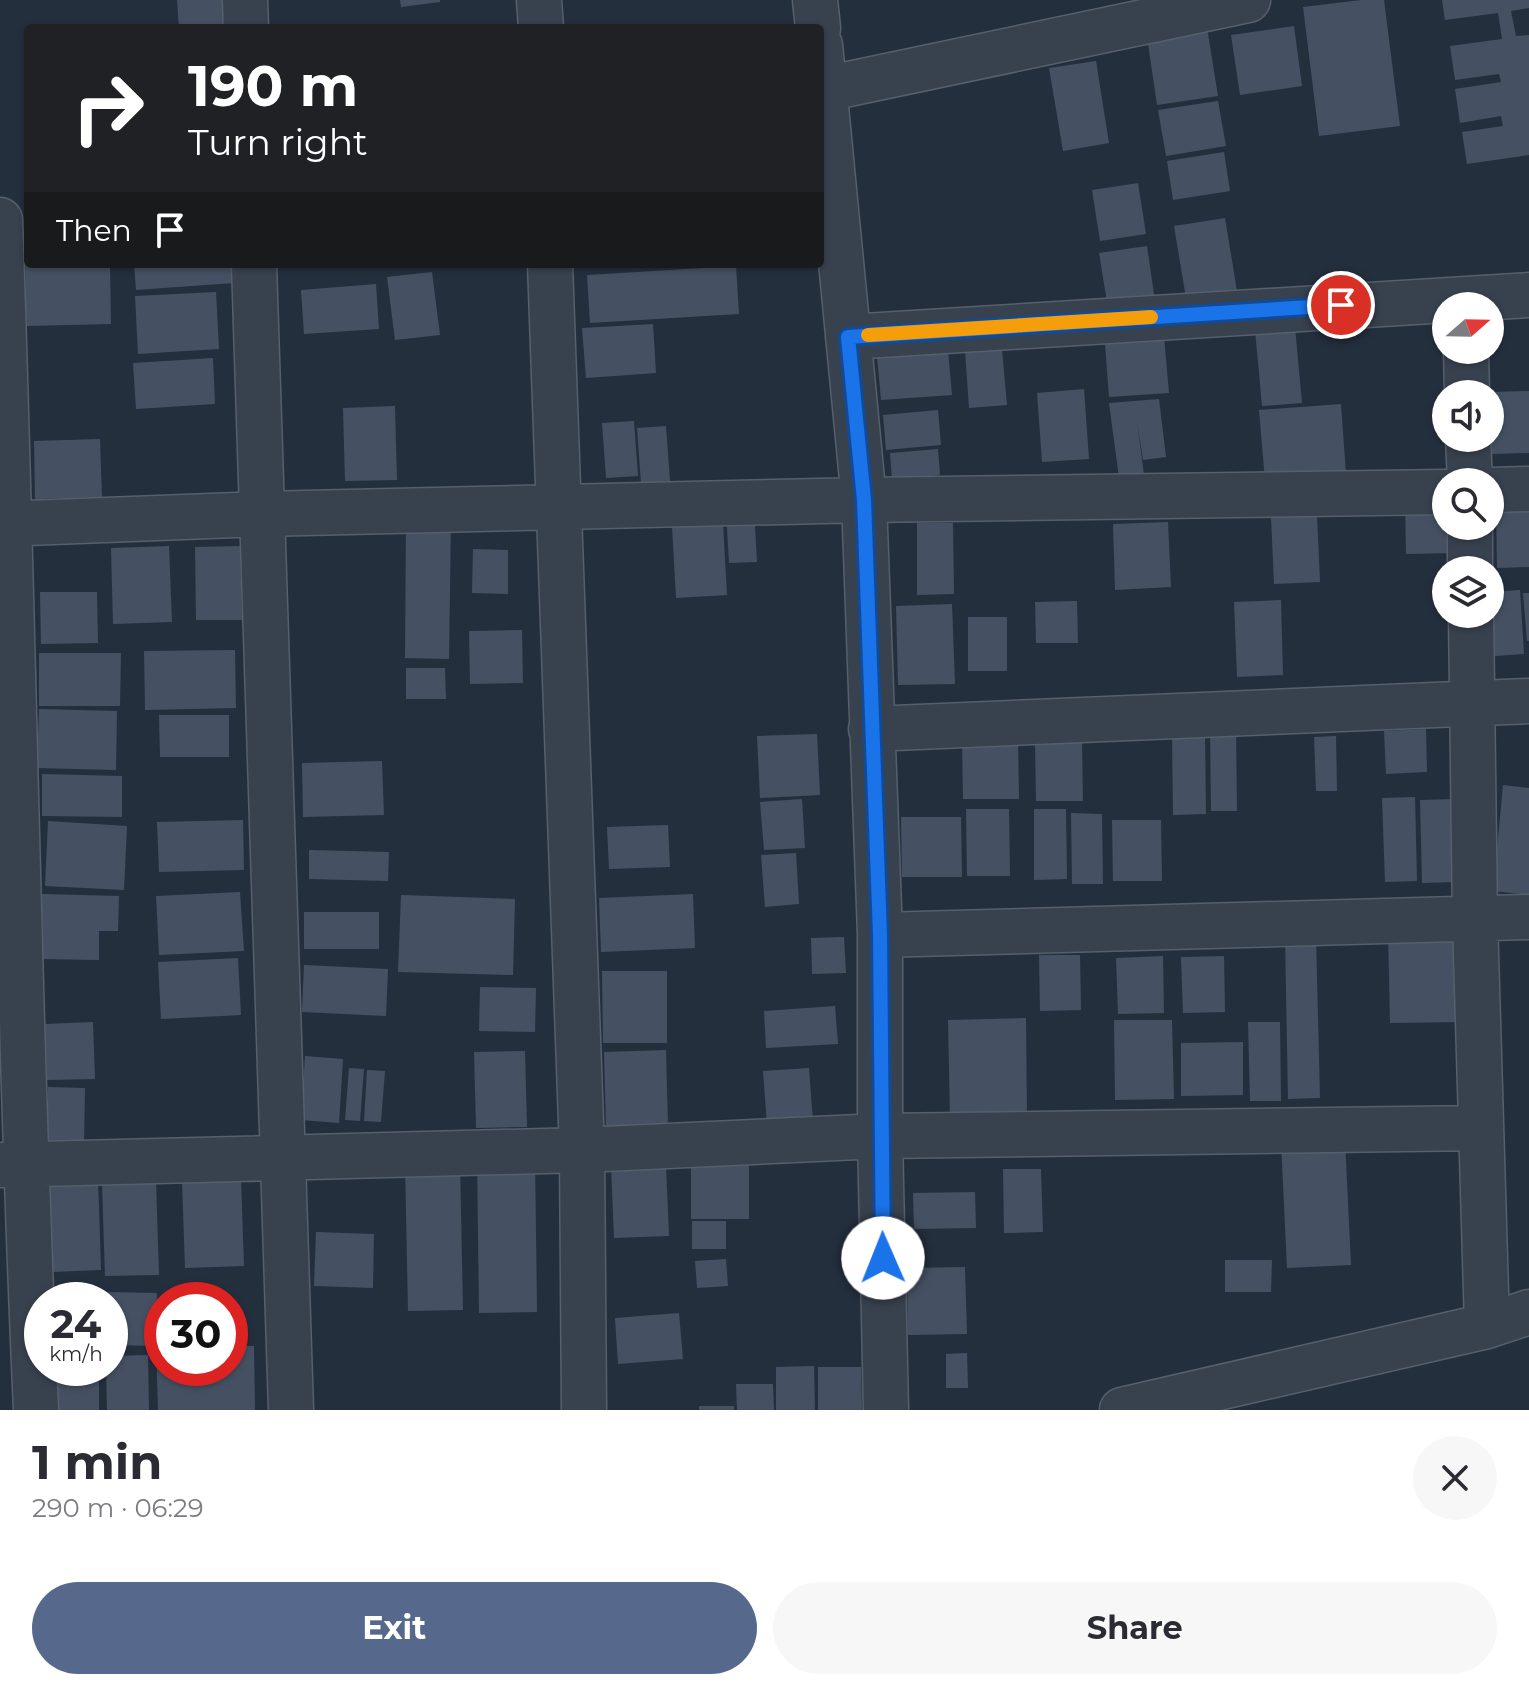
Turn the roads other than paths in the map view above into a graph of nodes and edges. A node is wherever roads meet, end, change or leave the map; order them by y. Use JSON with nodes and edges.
{"nodes":[{"id":1,"x":245,"y":0,"type":"edge"},
{"id":2,"x":539,"y":0,"type":"edge"},
{"id":3,"x":815,"y":0,"type":"edge"},
{"id":4,"x":1248,"y":0,"type":"edge"},
{"id":5,"x":246,"y":24,"type":"edge"},
{"id":6,"x":541,"y":24,"type":"edge"},
{"id":7,"x":818,"y":24,"type":"edge"},
{"id":8,"x":824,"y":80,"type":"edge"},
{"id":9,"x":825,"y":89,"type":"junction"},
{"id":10,"x":0,"y":220,"type":"edge"},
{"id":11,"x":254,"y":268,"type":"edge"},
{"id":12,"x":550,"y":268,"type":"edge"},
{"id":13,"x":1529,"y":295,"type":"edge"},
{"id":14,"x":1504,"y":298,"type":"edge"},
{"id":15,"x":1432,"y":304,"type":"edge"},
{"id":16,"x":848,"y":337,"type":"junction"},
{"id":17,"x":1529,"y":489,"type":"edge"},
{"id":18,"x":1504,"y":490,"type":"edge"},
{"id":19,"x":1432,"y":492,"type":"edge"},
{"id":20,"x":864,"y":500,"type":"junction"},
{"id":21,"x":559,"y":507,"type":"junction"},
{"id":22,"x":262,"y":514,"type":"junction"},
{"id":23,"x":6,"y":524,"type":"edge"},
{"id":24,"x":1471,"y":628,"type":"edge"},
{"id":25,"x":1529,"y":701,"type":"edge"},
{"id":26,"x":1471,"y":703,"type":"junction"},
{"id":27,"x":871,"y":729,"type":"junction"},
{"id":28,"x":1529,"y":917,"type":"edge"},
{"id":29,"x":1475,"y":919,"type":"junction"},
{"id":30,"x":880,"y":935,"type":"junction"},
{"id":31,"x":1481,"y":1128,"type":"junction"},
{"id":32,"x":880,"y":1136,"type":"junction"},
{"id":33,"x":582,"y":1150,"type":"junction"},
{"id":34,"x":282,"y":1157,"type":"junction"},
{"id":35,"x":12,"y":1165,"type":"edge"},
{"id":36,"x":1529,"y":1312,"type":"edge"},
{"id":37,"x":1487,"y":1326,"type":"junction"},
{"id":38,"x":36,"y":1410,"type":"edge"},
{"id":39,"x":291,"y":1410,"type":"edge"},
{"id":40,"x":584,"y":1410,"type":"edge"},
{"id":41,"x":886,"y":1410,"type":"edge"},
{"id":42,"x":1122,"y":1410,"type":"edge"}],
"edges":[{"from":1,"to":5,"type":"street"},
{"from":2,"to":6,"type":"street"},
{"from":3,"to":7,"type":"street"},
{"from":4,"to":9,"type":"street"},
{"from":8,"to":9,"type":"street"},
{"from":9,"to":16,"type":"street"},
{"from":10,"to":23,"type":"street"},
{"from":11,"to":22,"type":"street"},
{"from":12,"to":21,"type":"street"},
{"from":13,"to":14,"type":"street"},
{"from":15,"to":16,"type":"street"},
{"from":16,"to":20,"type":"street"},
{"from":17,"to":18,"type":"street"},
{"from":19,"to":20,"type":"street"},
{"from":20,"to":21,"type":"street"},
{"from":20,"to":27,"type":"street"},
{"from":21,"to":22,"type":"street"},
{"from":21,"to":33,"type":"street"},
{"from":22,"to":23,"type":"street"},
{"from":22,"to":34,"type":"street"},
{"from":23,"to":35,"type":"street"},
{"from":24,"to":26,"type":"street"},
{"from":25,"to":26,"type":"street"},
{"from":26,"to":27,"type":"street"},
{"from":26,"to":29,"type":"street"},
{"from":27,"to":30,"type":"street"},
{"from":28,"to":29,"type":"street"},
{"from":29,"to":30,"type":"street"},
{"from":29,"to":31,"type":"street"},
{"from":30,"to":32,"type":"street"},
{"from":31,"to":32,"type":"street"},
{"from":31,"to":37,"type":"street"},
{"from":32,"to":33,"type":"street"},
{"from":32,"to":41,"type":"street"},
{"from":33,"to":34,"type":"street"},
{"from":33,"to":40,"type":"street"},
{"from":34,"to":35,"type":"street"},
{"from":34,"to":39,"type":"street"},
{"from":35,"to":38,"type":"street"},
{"from":36,"to":37,"type":"street"},
{"from":37,"to":42,"type":"street"}]}
